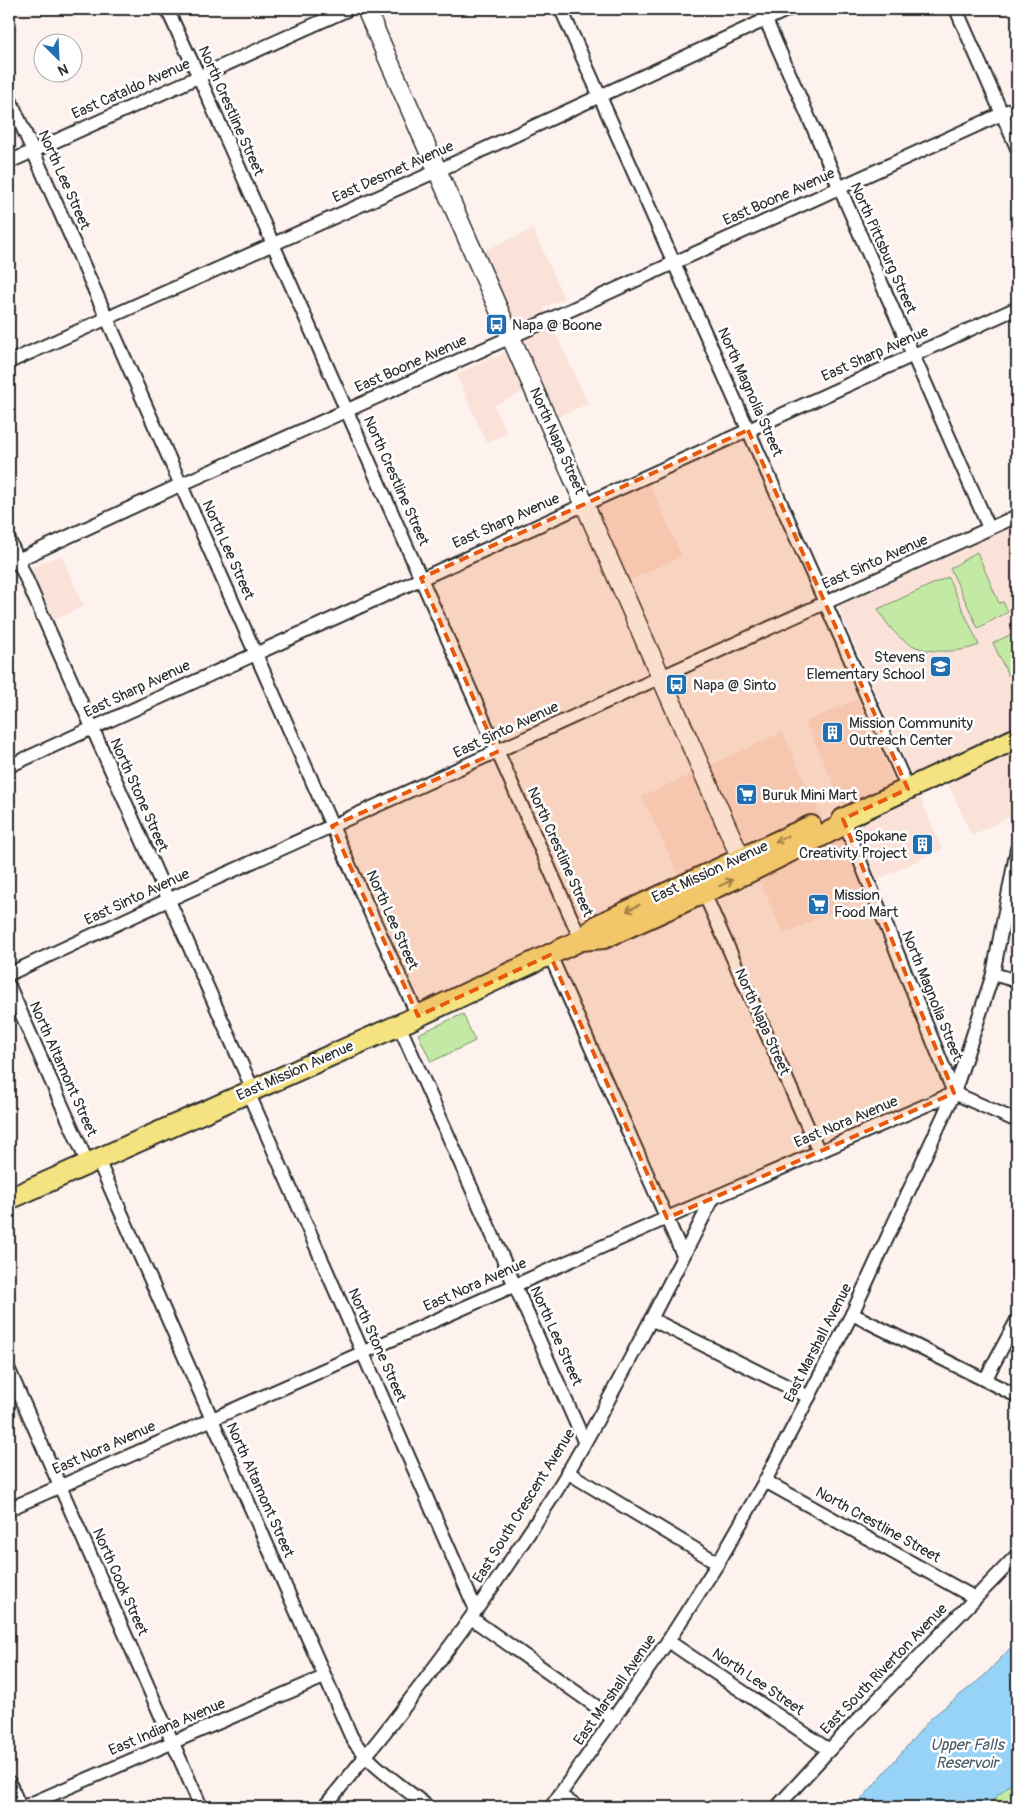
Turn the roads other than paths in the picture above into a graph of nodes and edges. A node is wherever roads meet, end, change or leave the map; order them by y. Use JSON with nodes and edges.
{"nodes":[{"id":1,"x":167,"y":9,"type":"edge"},
{"id":2,"x":348,"y":9,"type":"edge"},
{"id":3,"x":366,"y":9,"type":"edge"},
{"id":4,"x":561,"y":9,"type":"edge"},
{"id":5,"x":789,"y":9,"type":"edge"},
{"id":6,"x":956,"y":9,"type":"edge"},
{"id":7,"x":763,"y":14,"type":"edge"},
{"id":8,"x":199,"y":77,"type":"junction"},
{"id":9,"x":600,"y":96,"type":"junction"},
{"id":10,"x":9,"y":97,"type":"edge"},
{"id":11,"x":1017,"y":107,"type":"edge"},
{"id":12,"x":1002,"y":114,"type":"junction"},
{"id":13,"x":1017,"y":148,"type":"edge"},
{"id":14,"x":34,"y":151,"type":"junction"},
{"id":15,"x":9,"y":162,"type":"edge"},
{"id":16,"x":438,"y":171,"type":"junction"},
{"id":17,"x":838,"y":188,"type":"junction"},
{"id":18,"x":272,"y":244,"type":"junction"},
{"id":19,"x":674,"y":263,"type":"junction"},
{"id":20,"x":1017,"y":308,"type":"edge"},
{"id":21,"x":107,"y":319,"type":"junction"},
{"id":22,"x":511,"y":337,"type":"junction"},
{"id":23,"x":913,"y":355,"type":"junction"},
{"id":24,"x":9,"y":362,"type":"edge"},
{"id":25,"x":347,"y":411,"type":"junction"},
{"id":26,"x":748,"y":430,"type":"junction"},
{"id":27,"x":180,"y":485,"type":"junction"},
{"id":28,"x":584,"y":504,"type":"junction"},
{"id":29,"x":1017,"y":516,"type":"edge"},
{"id":30,"x":989,"y":528,"type":"junction"},
{"id":31,"x":9,"y":540,"type":"edge"},
{"id":32,"x":13,"y":562,"type":"edge"},
{"id":33,"x":421,"y":578,"type":"junction"},
{"id":34,"x":825,"y":602,"type":"junction"},
{"id":35,"x":256,"y":653,"type":"junction"},
{"id":36,"x":661,"y":677,"type":"junction"},
{"id":37,"x":92,"y":728,"type":"junction"},
{"id":38,"x":1017,"y":738,"type":"edge"},
{"id":39,"x":498,"y":752,"type":"junction"},
{"id":40,"x":9,"y":766,"type":"edge"},
{"id":41,"x":908,"y":789,"type":"junction"},
{"id":42,"x":843,"y":819,"type":"junction"},
{"id":43,"x":332,"y":826,"type":"junction"},
{"id":44,"x":1017,"y":849,"type":"edge"},
{"id":45,"x":744,"y":865,"type":"junction"},
{"id":46,"x":704,"y":892,"type":"junction"},
{"id":47,"x":168,"y":900,"type":"junction"},
{"id":48,"x":581,"y":940,"type":"junction"},
{"id":49,"x":550,"y":955,"type":"junction"},
{"id":50,"x":9,"y":974,"type":"edge"},
{"id":51,"x":993,"y":974,"type":"junction"},
{"id":52,"x":1017,"y":981,"type":"edge"},
{"id":53,"x":9,"y":986,"type":"edge"},
{"id":54,"x":418,"y":1016,"type":"junction"},
{"id":55,"x":399,"y":1024,"type":"junction"},
{"id":56,"x":251,"y":1091,"type":"junction"},
{"id":57,"x":954,"y":1093,"type":"junction"},
{"id":58,"x":1017,"y":1121,"type":"edge"},
{"id":59,"x":819,"y":1152,"type":"junction"},
{"id":60,"x":93,"y":1162,"type":"junction"},
{"id":61,"x":713,"y":1198,"type":"junction"},
{"id":62,"x":9,"y":1200,"type":"edge"},
{"id":63,"x":667,"y":1218,"type":"junction"},
{"id":64,"x":684,"y":1255,"type":"junction"},
{"id":65,"x":516,"y":1285,"type":"junction"},
{"id":66,"x":852,"y":1314,"type":"junction"},
{"id":67,"x":651,"y":1319,"type":"junction"},
{"id":68,"x":1017,"y":1320,"type":"edge"},
{"id":69,"x":363,"y":1352,"type":"junction"},
{"id":70,"x":9,"y":1370,"type":"edge"},
{"id":71,"x":985,"y":1380,"type":"junction"},
{"id":72,"x":1017,"y":1396,"type":"edge"},
{"id":73,"x":809,"y":1397,"type":"junction"},
{"id":74,"x":211,"y":1418,"type":"junction"},
{"id":75,"x":584,"y":1441,"type":"junction"},
{"id":76,"x":568,"y":1472,"type":"junction"},
{"id":77,"x":765,"y":1481,"type":"junction"},
{"id":78,"x":60,"y":1486,"type":"junction"},
{"id":79,"x":9,"y":1509,"type":"edge"},
{"id":80,"x":1017,"y":1555,"type":"edge"},
{"id":81,"x":718,"y":1563,"type":"junction"},
{"id":82,"x":975,"y":1598,"type":"junction"},
{"id":83,"x":474,"y":1614,"type":"junction"},
{"id":84,"x":668,"y":1641,"type":"junction"},
{"id":85,"x":324,"y":1677,"type":"junction"},
{"id":86,"x":614,"y":1720,"type":"junction"},
{"id":87,"x":172,"y":1742,"type":"junction"},
{"id":88,"x":829,"y":1750,"type":"junction"},
{"id":89,"x":366,"y":1757,"type":"junction"},
{"id":90,"x":9,"y":1782,"type":"edge"},
{"id":91,"x":561,"y":1796,"type":"junction"},
{"id":92,"x":22,"y":1807,"type":"edge"},
{"id":93,"x":201,"y":1807,"type":"edge"},
{"id":94,"x":324,"y":1807,"type":"edge"},
{"id":95,"x":428,"y":1807,"type":"edge"},
{"id":96,"x":552,"y":1807,"type":"edge"},
{"id":97,"x":576,"y":1807,"type":"edge"},
{"id":98,"x":777,"y":1807,"type":"edge"}],
"edges":[{"from":1,"to":8,"type":"street","name":"North Crestline Street"},
{"from":2,"to":8,"type":"street","name":"East Cataldo Avenue"},
{"from":3,"to":16,"type":"main road","name":"North Napa Street"},
{"from":4,"to":9,"type":"street","name":"North Magnolia Street"},
{"from":5,"to":7,"type":"street","name":"East Desmet Avenue"},
{"from":6,"to":12,"type":"street"},
{"from":7,"to":9,"type":"street","name":"East Desmet Avenue"},
{"from":7,"to":17,"type":"street","name":"North Pittsburg Street"},
{"from":8,"to":14,"type":"street","name":"East Cataldo Avenue"},
{"from":8,"to":18,"type":"street","name":"North Crestline Street"},
{"from":9,"to":16,"type":"street","name":"East Desmet Avenue"},
{"from":9,"to":19,"type":"street","name":"North Magnolia Street"},
{"from":10,"to":14,"type":"street","name":"North Lee Street"},
{"from":11,"to":12,"type":"street","name":"East Boone Avenue"},
{"from":12,"to":13,"type":"street"},
{"from":12,"to":17,"type":"street","name":"East Boone Avenue"},
{"from":14,"to":15,"type":"street","name":"East Cataldo Avenue"},
{"from":14,"to":21,"type":"street","name":"North Lee Street"},
{"from":16,"to":18,"type":"street","name":"East Desmet Avenue"},
{"from":16,"to":22,"type":"main road","name":"North Napa Street"},
{"from":17,"to":19,"type":"street","name":"East Boone Avenue"},
{"from":17,"to":23,"type":"street","name":"North Pittsburg Street"},
{"from":18,"to":21,"type":"street","name":"East Desmet Avenue"},
{"from":18,"to":25,"type":"street","name":"North Crestline Street"},
{"from":19,"to":22,"type":"street","name":"East Boone Avenue"},
{"from":19,"to":26,"type":"street","name":"North Magnolia Street"},
{"from":20,"to":23,"type":"street","name":"East Sharp Avenue"},
{"from":21,"to":24,"type":"street","name":"East Desmet Avenue"},
{"from":21,"to":27,"type":"street","name":"North Lee Street"},
{"from":22,"to":25,"type":"street","name":"East Boone Avenue"},
{"from":22,"to":28,"type":"main road","name":"North Napa Street"},
{"from":23,"to":26,"type":"street","name":"East Sharp Avenue"},
{"from":23,"to":30,"type":"street","name":"North Pittsburg Street"},
{"from":25,"to":27,"type":"street","name":"East Boone Avenue"},
{"from":25,"to":33,"type":"street","name":"North Crestline Street"},
{"from":26,"to":28,"type":"street","name":"East Sharp Avenue"},
{"from":26,"to":34,"type":"street","name":"North Magnolia Street"},
{"from":27,"to":32,"type":"street","name":"East Boone Avenue"},
{"from":27,"to":35,"type":"street","name":"North Lee Street"},
{"from":28,"to":33,"type":"street","name":"East Sharp Avenue"},
{"from":28,"to":36,"type":"main road","name":"North Napa Street"},
{"from":29,"to":30,"type":"street","name":"East Sinto Avenue"},
{"from":30,"to":34,"type":"street","name":"East Sinto Avenue"},
{"from":31,"to":32,"type":"street","name":"North Stone Street"},
{"from":32,"to":37,"type":"street","name":"North Stone Street"},
{"from":33,"to":35,"type":"street","name":"East Sharp Avenue"},
{"from":33,"to":39,"type":"street","name":"North Crestline Street"},
{"from":34,"to":36,"type":"street","name":"East Sinto Avenue"},
{"from":34,"to":41,"type":"street","name":"North Magnolia Street"},
{"from":35,"to":37,"type":"street","name":"East Sharp Avenue"},
{"from":35,"to":43,"type":"street","name":"North Lee Street"},
{"from":36,"to":39,"type":"street","name":"East Sinto Avenue"},
{"from":36,"to":45,"type":"main road","name":"North Napa Street"},
{"from":37,"to":40,"type":"street","name":"East Sharp Avenue"},
{"from":37,"to":47,"type":"street","name":"North Stone Street"},
{"from":38,"to":41,"type":"main road","name":"East Mission Avenue"},
{"from":39,"to":43,"type":"street","name":"East Sinto Avenue"},
{"from":39,"to":48,"type":"street","name":"North Crestline Street"},
{"from":41,"to":42,"type":"main road","name":"East Mission Avenue"},
{"from":42,"to":45,"type":"main road","name":"East Mission Avenue"},
{"from":42,"to":57,"type":"street","name":"North Magnolia Street"},
{"from":43,"to":47,"type":"street","name":"East Sinto Avenue"},
{"from":43,"to":54,"type":"street","name":"North Lee Street"},
{"from":44,"to":51,"type":"street","name":"East Marshall Avenue"},
{"from":46,"to":45,"type":"main road","name":"East Mission Avenue","one_way":true},
{"from":45,"to":48,"type":"main road","name":"East Mission Avenue","one_way":true},
{"from":46,"to":48,"type":"main road","name":"East Mission Avenue"},
{"from":46,"to":59,"type":"street","name":"North Napa Street"},
{"from":47,"to":50,"type":"street","name":"East Sinto Avenue"},
{"from":47,"to":56,"type":"street","name":"North Stone Street"},
{"from":48,"to":49,"type":"main road","name":"East Mission Avenue"},
{"from":49,"to":54,"type":"main road","name":"East Mission Avenue"},
{"from":49,"to":63,"type":"street"},
{"from":51,"to":52,"type":"street"},
{"from":51,"to":57,"type":"street","name":"East Marshall Avenue"},
{"from":53,"to":60,"type":"street","name":"North Altamont Street"},
{"from":54,"to":55,"type":"main road","name":"East Mission Avenue"},
{"from":55,"to":56,"type":"main road","name":"East Mission Avenue"},
{"from":55,"to":65,"type":"street","name":"North Lee Street"},
{"from":56,"to":60,"type":"main road","name":"East Mission Avenue"},
{"from":56,"to":69,"type":"street","name":"North Stone Street"},
{"from":57,"to":58,"type":"street"},
{"from":57,"to":59,"type":"street","name":"East Nora Avenue"},
{"from":57,"to":66,"type":"street","name":"East Marshall Avenue"},
{"from":59,"to":61,"type":"street","name":"East Nora Avenue"},
{"from":60,"to":62,"type":"main road","name":"East Mission Avenue"},
{"from":60,"to":74,"type":"street","name":"North Altamont Street"},
{"from":61,"to":63,"type":"street","name":"East Nora Avenue"},
{"from":61,"to":64,"type":"street","name":"East South Crescent Avenue"},
{"from":63,"to":64,"type":"street"},
{"from":63,"to":65,"type":"street","name":"East Nora Avenue"},
{"from":64,"to":67,"type":"street","name":"East South Crescent Avenue"},
{"from":65,"to":69,"type":"street","name":"East Nora Avenue"},
{"from":65,"to":75,"type":"street","name":"North Lee Street"},
{"from":66,"to":71,"type":"street"},
{"from":66,"to":73,"type":"street","name":"East Marshall Avenue"},
{"from":67,"to":73,"type":"street"},
{"from":67,"to":75,"type":"street","name":"East South Crescent Avenue"},
{"from":68,"to":71,"type":"street"},
{"from":69,"to":74,"type":"street","name":"East Nora Avenue"},
{"from":69,"to":83,"type":"street","name":"North Stone Street"},
{"from":70,"to":78,"type":"street","name":"North Cook Street"},
{"from":71,"to":72,"type":"street"},
{"from":73,"to":77,"type":"street","name":"East Marshall Avenue"},
{"from":74,"to":78,"type":"street","name":"East Nora Avenue"},
{"from":74,"to":85,"type":"street","name":"North Altamont Street"},
{"from":75,"to":76,"type":"street","name":"East South Crescent Avenue"},
{"from":76,"to":81,"type":"street"},
{"from":76,"to":83,"type":"street","name":"East South Crescent Avenue"},
{"from":77,"to":81,"type":"street","name":"East Marshall Avenue"},
{"from":77,"to":82,"type":"street","name":"North Crestline Street"},
{"from":78,"to":79,"type":"street","name":"East Nora Avenue"},
{"from":78,"to":87,"type":"street","name":"North Cook Street"},
{"from":80,"to":82,"type":"street","name":"East South Riverton Avenue"},
{"from":81,"to":84,"type":"street","name":"East Marshall Avenue"},
{"from":82,"to":88,"type":"street","name":"East South Riverton Avenue"},
{"from":83,"to":86,"type":"street"},
{"from":83,"to":89,"type":"street","name":"East South Crescent Avenue"},
{"from":84,"to":86,"type":"street","name":"East Marshall Avenue"},
{"from":84,"to":88,"type":"street","name":"North Lee Street"},
{"from":85,"to":87,"type":"street","name":"East Indiana Avenue"},
{"from":85,"to":89,"type":"street","name":"North Altamont Street"},
{"from":86,"to":91,"type":"street","name":"East Marshall Avenue"},
{"from":87,"to":92,"type":"street","name":"East Indiana Avenue"},
{"from":87,"to":93,"type":"street","name":"North Cook Street"},
{"from":88,"to":98,"type":"street","name":"East South Riverton Avenue"},
{"from":89,"to":94,"type":"street","name":"East South Crescent Avenue"},
{"from":89,"to":95,"type":"street","name":"North Altamont Street"},
{"from":90,"to":92,"type":"street"},
{"from":91,"to":96,"type":"street","name":"East Marshall Avenue"},
{"from":91,"to":97,"type":"street"}]}
